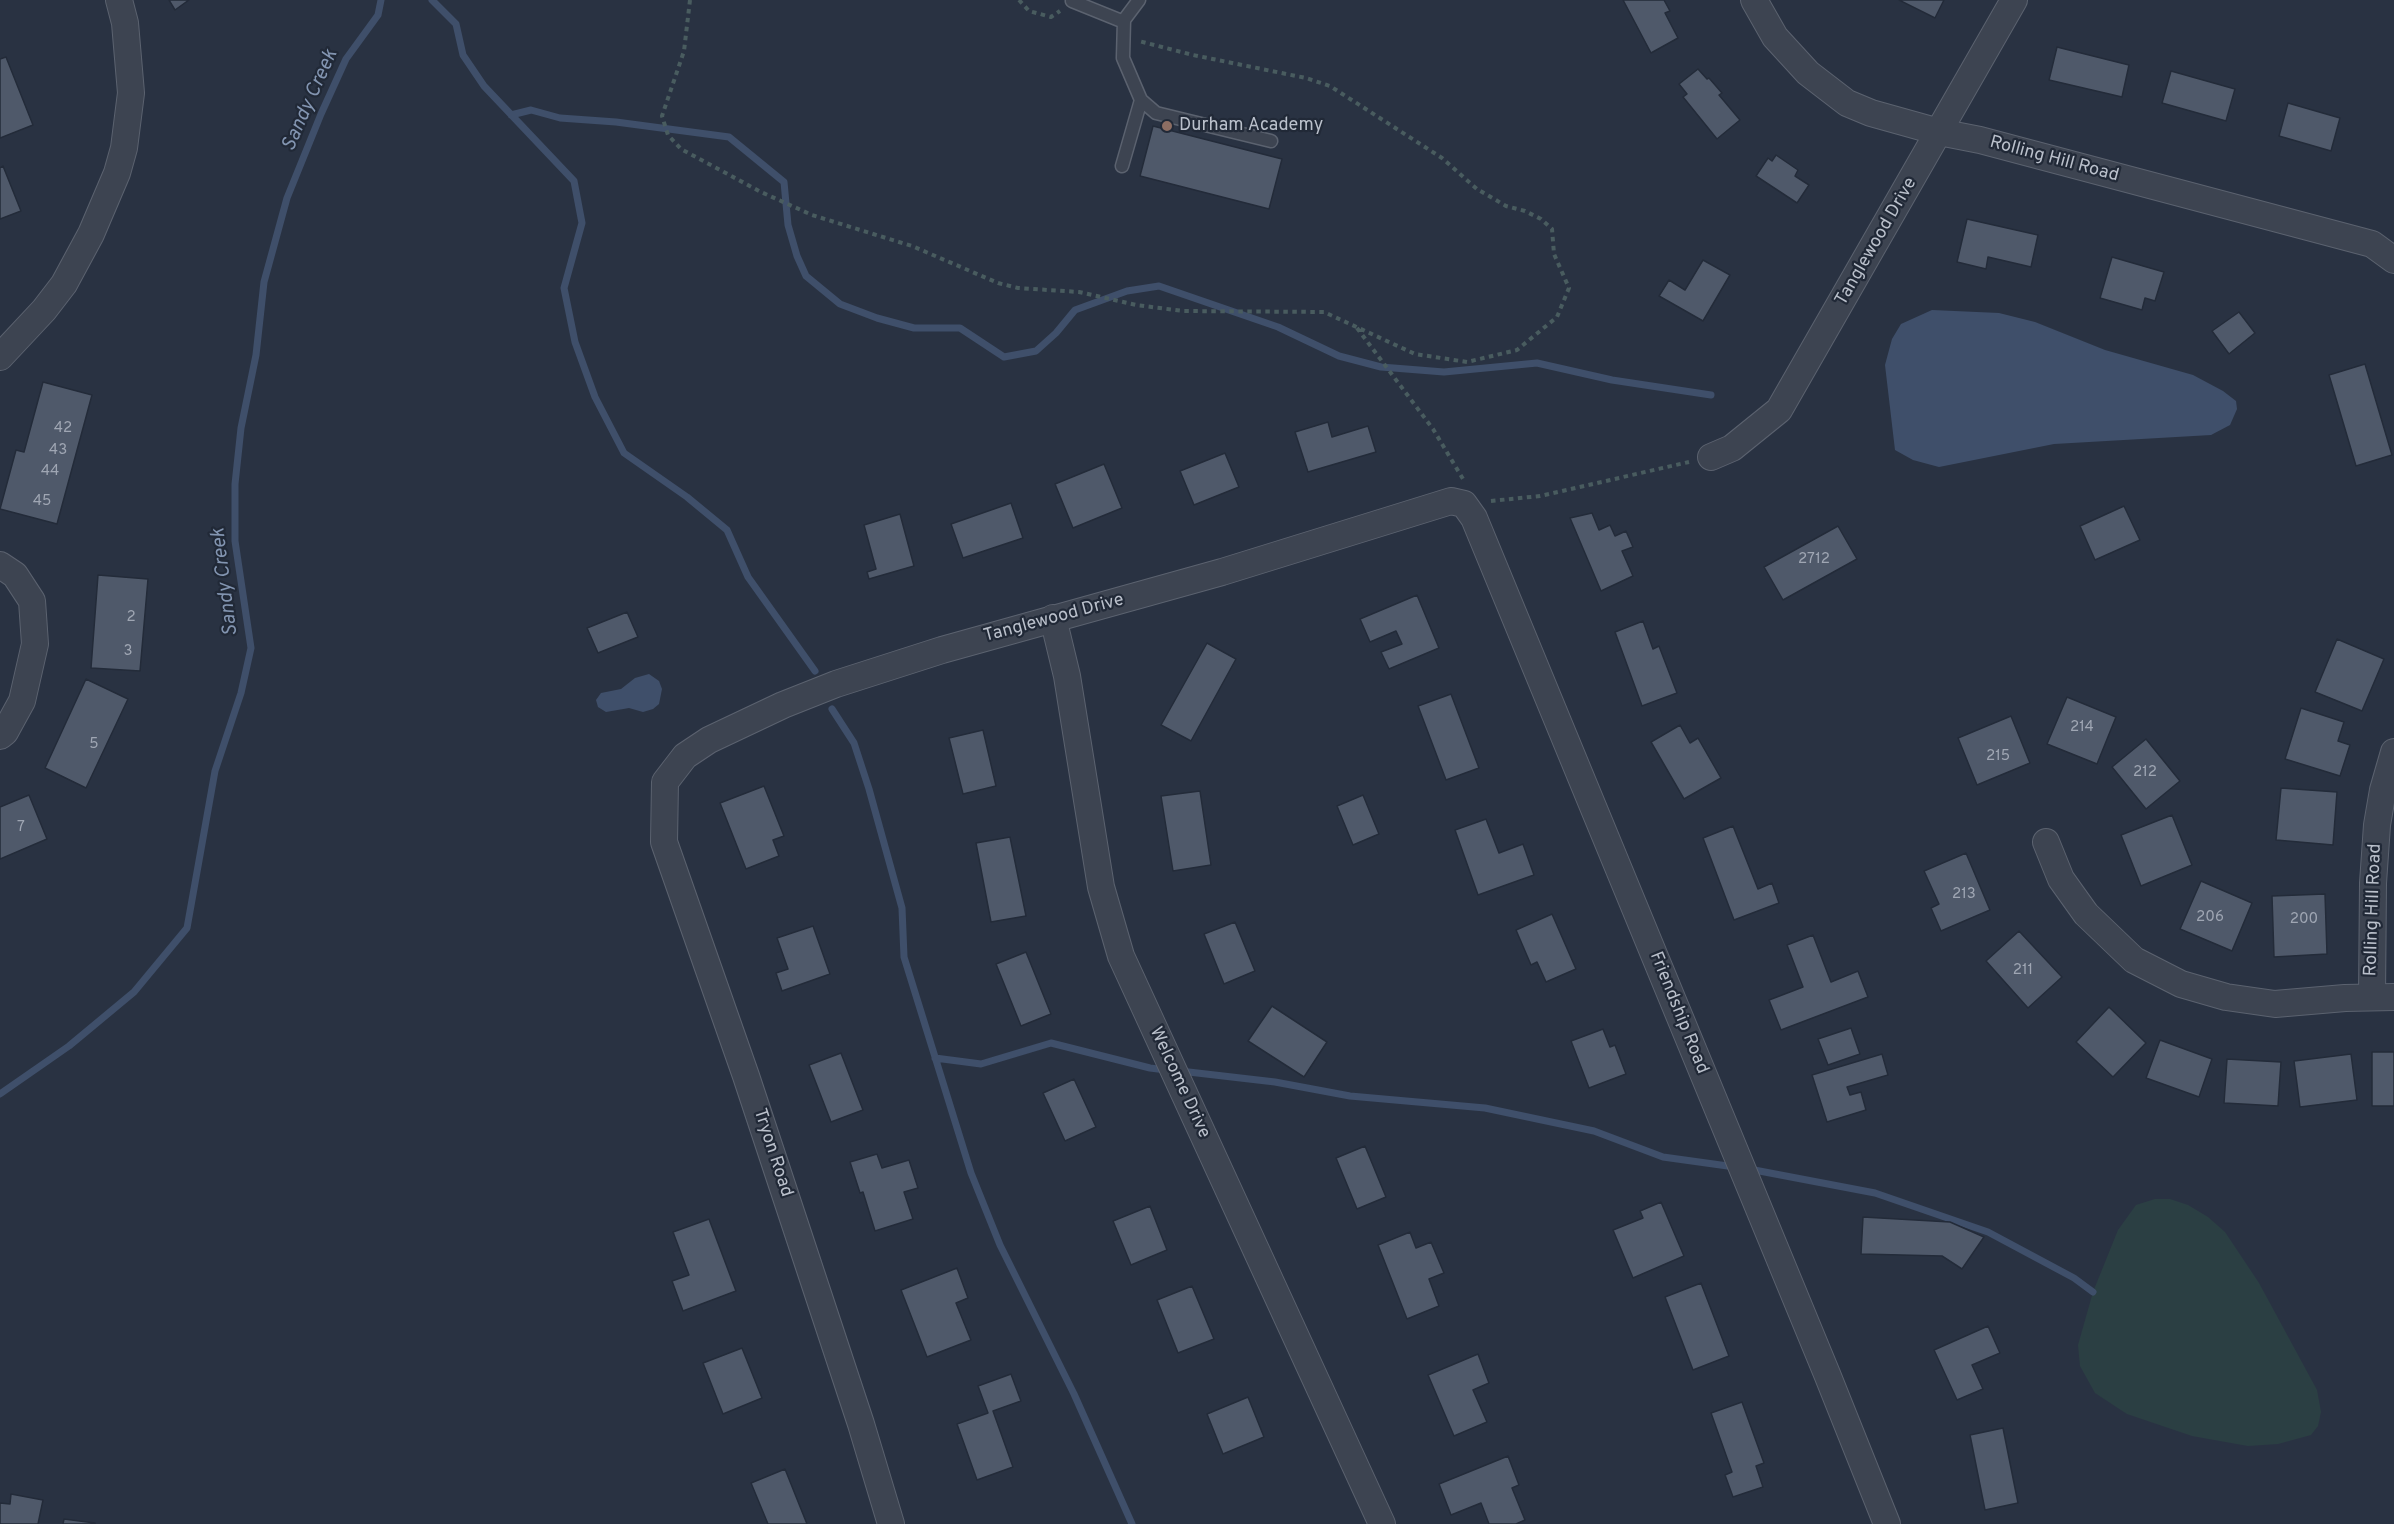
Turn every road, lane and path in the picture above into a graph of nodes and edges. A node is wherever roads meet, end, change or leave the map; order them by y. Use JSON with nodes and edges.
{"nodes":[{"id":1,"x":119,"y":0,"type":"edge"},
{"id":2,"x":690,"y":0,"type":"edge"},
{"id":3,"x":1019,"y":0,"type":"edge"},
{"id":4,"x":1139,"y":0,"type":"edge"},
{"id":5,"x":1754,"y":0,"type":"edge"},
{"id":6,"x":2014,"y":0,"type":"edge"},
{"id":7,"x":1072,"y":1,"type":"edge"},
{"id":8,"x":1124,"y":24,"type":"junction"},
{"id":9,"x":1141,"y":100,"type":"junction"},
{"id":10,"x":1939,"y":132,"type":"junction"},
{"id":11,"x":1271,"y":141,"type":"dead end"},
{"id":12,"x":1122,"y":166,"type":"dead end"},
{"id":13,"x":2394,"y":260,"type":"edge"},
{"id":14,"x":1357,"y":328,"type":"junction"},
{"id":15,"x":0,"y":357,"type":"edge"},
{"id":16,"x":1711,"y":457,"type":"joint"},
{"id":17,"x":1464,"y":504,"type":"junction"},
{"id":18,"x":0,"y":565,"type":"edge"},
{"id":19,"x":1053,"y":618,"type":"junction"},
{"id":20,"x":0,"y":736,"type":"edge"},
{"id":21,"x":2394,"y":752,"type":"edge"},
{"id":22,"x":665,"y":782,"type":"joint"},
{"id":23,"x":2046,"y":842,"type":"dead end"},
{"id":24,"x":2383,"y":997,"type":"edge"},
{"id":25,"x":891,"y":1524,"type":"edge"},
{"id":26,"x":1382,"y":1524,"type":"edge"},
{"id":27,"x":1887,"y":1524,"type":"edge"}],
"edges":[{"from":1,"to":15,"type":"street"},
{"from":2,"to":14,"type":"path"},
{"from":3,"to":7,"type":"path"},
{"from":4,"to":8,"type":"lane"},
{"from":5,"to":10,"type":"street","name":"Rolling Hill Road"},
{"from":6,"to":10,"type":"street","name":"Tanglewood Drive"},
{"from":7,"to":8,"type":"lane"},
{"from":8,"to":9,"type":"lane"},
{"from":8,"to":14,"type":"path"},
{"from":9,"to":11,"type":"lane"},
{"from":9,"to":12,"type":"lane"},
{"from":10,"to":13,"type":"street","name":"Rolling Hill Road"},
{"from":10,"to":16,"type":"street","name":"Tanglewood Drive"},
{"from":14,"to":17,"type":"path"},
{"from":16,"to":17,"type":"path"},
{"from":17,"to":19,"type":"street","name":"Tanglewood Drive"},
{"from":17,"to":27,"type":"street","name":"Friendship Road"},
{"from":18,"to":20,"type":"street"},
{"from":19,"to":22,"type":"street","name":"Tanglewood Drive"},
{"from":19,"to":26,"type":"street","name":"Welcome Drive"},
{"from":21,"to":24,"type":"street","name":"Rolling Hill Road"},
{"from":22,"to":25,"type":"street","name":"Tryon Road"},
{"from":23,"to":24,"type":"street"}]}
